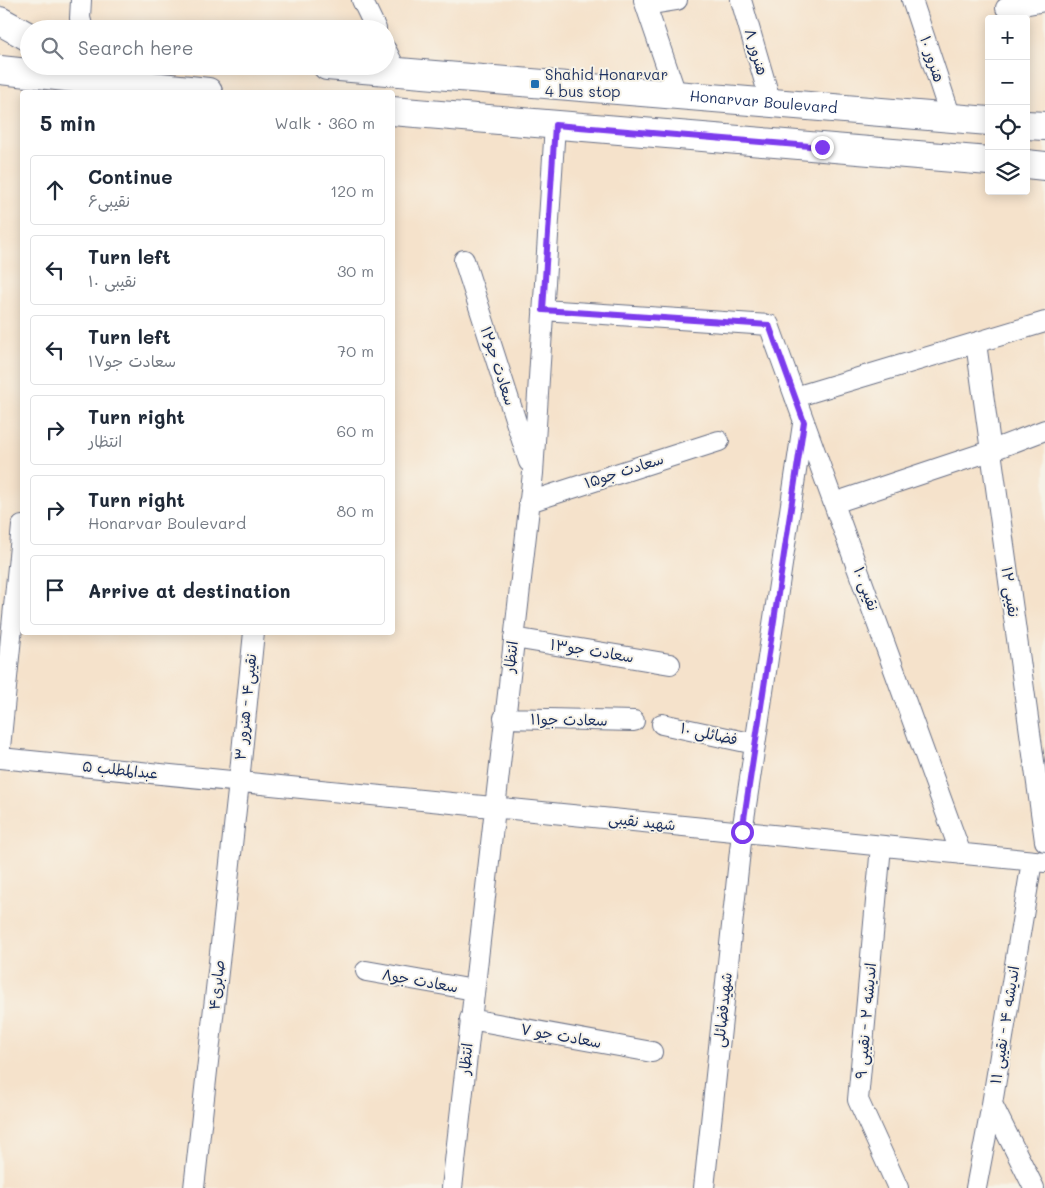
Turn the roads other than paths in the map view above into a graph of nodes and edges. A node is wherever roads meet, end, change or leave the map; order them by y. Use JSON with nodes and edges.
{"nodes":[{"id":1,"x":81,"y":0,"type":"edge"},
{"id":2,"x":362,"y":0,"type":"edge"},
{"id":3,"x":677,"y":0,"type":"edge"},
{"id":4,"x":741,"y":0,"type":"edge"},
{"id":5,"x":912,"y":0,"type":"edge"},
{"id":6,"x":1045,"y":1,"type":"edge"},
{"id":7,"x":645,"y":3,"type":"edge"},
{"id":8,"x":1006,"y":8,"type":"dead end"},
{"id":9,"x":81,"y":20,"type":"edge"},
{"id":10,"x":372,"y":20,"type":"edge"},
{"id":11,"x":0,"y":21,"type":"edge"},
{"id":12,"x":20,"y":33,"type":"edge"},
{"id":13,"x":0,"y":34,"type":"edge"},
{"id":14,"x":20,"y":37,"type":"edge"},
{"id":15,"x":395,"y":61,"type":"edge"},
{"id":16,"x":0,"y":70,"type":"edge"},
{"id":17,"x":20,"y":74,"type":"edge"},
{"id":18,"x":22,"y":75,"type":"edge"},
{"id":19,"x":67,"y":85,"type":"edge"},
{"id":20,"x":168,"y":90,"type":"edge"},
{"id":21,"x":677,"y":97,"type":"junction"},
{"id":22,"x":771,"y":103,"type":"junction"},
{"id":23,"x":827,"y":108,"type":"junction"},
{"id":24,"x":395,"y":111,"type":"edge"},
{"id":25,"x":951,"y":118,"type":"junction"},
{"id":26,"x":985,"y":121,"type":"edge"},
{"id":27,"x":1030,"y":124,"type":"edge"},
{"id":28,"x":555,"y":125,"type":"junction"},
{"id":29,"x":1045,"y":126,"type":"edge"},
{"id":30,"x":822,"y":147,"type":"junction"},
{"id":31,"x":985,"y":161,"type":"edge"},
{"id":32,"x":1030,"y":164,"type":"edge"},
{"id":33,"x":1045,"y":166,"type":"edge"},
{"id":34,"x":464,"y":260,"type":"dead end"},
{"id":35,"x":543,"y":310,"type":"junction"},
{"id":36,"x":1045,"y":322,"type":"edge"},
{"id":37,"x":976,"y":343,"type":"junction"},
{"id":38,"x":795,"y":397,"type":"junction"},
{"id":39,"x":804,"y":422,"type":"junction"},
{"id":40,"x":1045,"y":430,"type":"edge"},
{"id":41,"x":719,"y":441,"type":"dead end"},
{"id":42,"x":990,"y":451,"type":"junction"},
{"id":43,"x":533,"y":473,"type":"junction"},
{"id":44,"x":529,"y":502,"type":"junction"},
{"id":45,"x":834,"y":503,"type":"junction"},
{"id":46,"x":20,"y":546,"type":"edge"},
{"id":47,"x":254,"y":635,"type":"edge"},
{"id":48,"x":514,"y":638,"type":"junction"},
{"id":49,"x":670,"y":664,"type":"dead end"},
{"id":50,"x":504,"y":718,"type":"junction"},
{"id":51,"x":634,"y":721,"type":"dead end"},
{"id":52,"x":662,"y":724,"type":"dead end"},
{"id":53,"x":755,"y":744,"type":"junction"},
{"id":54,"x":0,"y":748,"type":"edge"},
{"id":55,"x":0,"y":758,"type":"edge"},
{"id":56,"x":239,"y":782,"type":"junction"},
{"id":57,"x":494,"y":807,"type":"junction"},
{"id":58,"x":742,"y":832,"type":"junction"},
{"id":59,"x":1045,"y":841,"type":"edge"},
{"id":60,"x":881,"y":846,"type":"junction"},
{"id":61,"x":961,"y":854,"type":"junction"},
{"id":62,"x":1039,"y":862,"type":"edge"},
{"id":63,"x":366,"y":972,"type":"dead end"},
{"id":64,"x":474,"y":990,"type":"junction"},
{"id":65,"x":470,"y":1019,"type":"junction"},
{"id":66,"x":652,"y":1052,"type":"dead end"},
{"id":67,"x":992,"y":1104,"type":"junction"},
{"id":68,"x":708,"y":1183,"type":"edge"},
{"id":69,"x":194,"y":1188,"type":"edge"},
{"id":70,"x":452,"y":1188,"type":"edge"},
{"id":71,"x":898,"y":1188,"type":"edge"},
{"id":72,"x":976,"y":1188,"type":"edge"},
{"id":73,"x":1034,"y":1188,"type":"edge"}],
"edges":[{"from":1,"to":9,"type":"street"},
{"from":2,"to":10,"type":"street"},
{"from":3,"to":7,"type":"street"},
{"from":4,"to":22,"type":"street","name":"هنرور ۸"},
{"from":5,"to":25,"type":"street","name":"هنرور ۱۰"},
{"from":6,"to":8,"type":"street"},
{"from":7,"to":21,"type":"street"},
{"from":11,"to":12,"type":"main road"},
{"from":13,"to":14,"type":"main road"},
{"from":15,"to":21,"type":"main road","name":"Honarvar Boulevard"},
{"from":16,"to":17,"type":"main road"},
{"from":18,"to":19,"type":"main road"},
{"from":19,"to":20,"type":"main road"},
{"from":21,"to":22,"type":"main road","name":"Honarvar Boulevard"},
{"from":22,"to":23,"type":"main road","name":"Honarvar Boulevard"},
{"from":23,"to":25,"type":"main road","name":"Honarvar Boulevard"},
{"from":23,"to":30,"type":"main road"},
{"from":24,"to":28,"type":"main road"},
{"from":25,"to":26,"type":"main road","name":"Honarvar Boulevard"},
{"from":27,"to":29,"type":"main road"},
{"from":28,"to":30,"type":"main road"},
{"from":28,"to":35,"type":"street","name":"انتظار"},
{"from":30,"to":31,"type":"main road"},
{"from":32,"to":33,"type":"main road"},
{"from":34,"to":43,"type":"street","name":"سعادت جو۱۲"},
{"from":35,"to":38,"type":"street","name":"نقیبی ۱۰"},
{"from":35,"to":43,"type":"street","name":"انتظار"},
{"from":36,"to":37,"type":"street"},
{"from":37,"to":38,"type":"street"},
{"from":37,"to":42,"type":"street","name":"نقیبی ۱۲"},
{"from":38,"to":39,"type":"street","name":"نقیبی ۱۰"},
{"from":39,"to":45,"type":"street","name":"نقیبی ۱۰"},
{"from":39,"to":53,"type":"street","name":"شهیدفضائلی"},
{"from":40,"to":42,"type":"street"},
{"from":41,"to":44,"type":"street","name":"سعادت جو۱۵"},
{"from":42,"to":45,"type":"street"},
{"from":42,"to":59,"type":"street","name":"نقیبی ۱۲"},
{"from":43,"to":44,"type":"street","name":"انتظار"},
{"from":44,"to":48,"type":"street","name":"انتظار"},
{"from":45,"to":61,"type":"street","name":"نقیبی ۱۰"},
{"from":46,"to":54,"type":"street"},
{"from":47,"to":56,"type":"street","name":"نقیبی۴ - هنرور ۳"},
{"from":48,"to":49,"type":"street","name":"سعادت جو۱۳"},
{"from":48,"to":50,"type":"street","name":"انتظار"},
{"from":50,"to":51,"type":"street","name":"سعادت جو۱۱"},
{"from":50,"to":57,"type":"street","name":"انتظار"},
{"from":52,"to":53,"type":"street","name":"فضائلی ۱۰"},
{"from":53,"to":58,"type":"street","name":"شهیدفضائلی"},
{"from":55,"to":56,"type":"street","name":"عبدالمطلب ۵"},
{"from":56,"to":57,"type":"street","name":"شهید نقیبی"},
{"from":56,"to":69,"type":"street","name":"صابری۴"},
{"from":57,"to":58,"type":"street","name":"شهید نقیبی"},
{"from":57,"to":64,"type":"street","name":"انتظار"},
{"from":58,"to":60,"type":"street","name":"شهید نقیبی"},
{"from":58,"to":68,"type":"street","name":"شهیدفضائلی"},
{"from":60,"to":61,"type":"street","name":"شهید نقیبی"},
{"from":60,"to":71,"type":"street","name":"اندیشه ۲ - نقیبی ۹"},
{"from":61,"to":62,"type":"street","name":"شهید نقیبی"},
{"from":62,"to":67,"type":"street","name":"اندیشه ۴ - نقیبی ۱۱"},
{"from":63,"to":64,"type":"street","name":"سعادت جو۸"},
{"from":64,"to":65,"type":"street","name":"انتظار"},
{"from":65,"to":66,"type":"street","name":"سعادت جو ۷"},
{"from":65,"to":70,"type":"street","name":"انتظار"},
{"from":67,"to":72,"type":"street","name":"اندیشه ۴ - نقیبی ۱۱"},
{"from":67,"to":73,"type":"street"}]}
